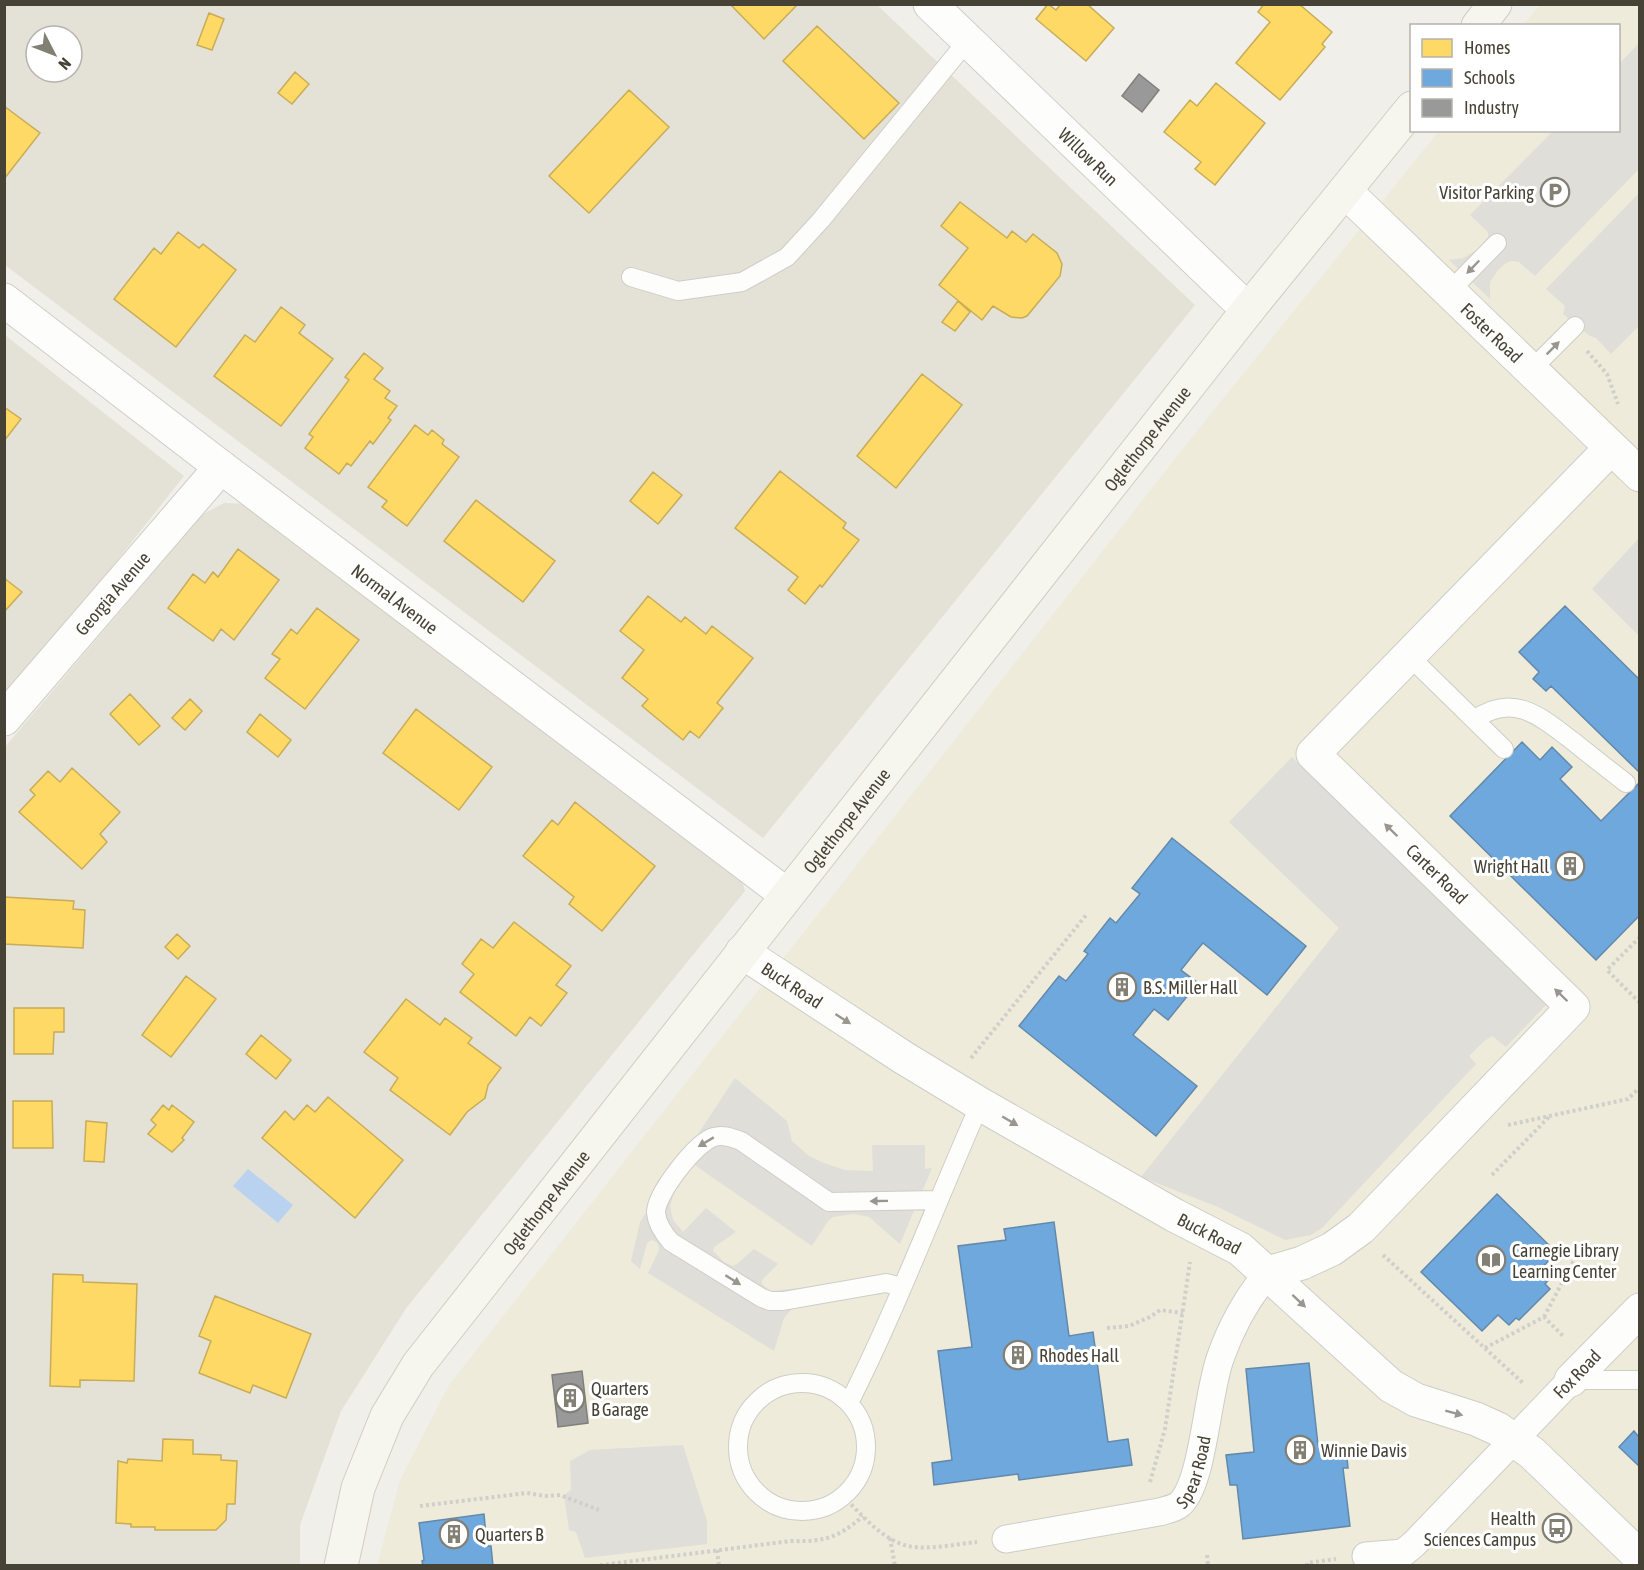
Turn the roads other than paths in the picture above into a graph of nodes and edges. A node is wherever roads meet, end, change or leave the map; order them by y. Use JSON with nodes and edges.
{"nodes":[{"id":1,"x":930,"y":4,"type":"edge"},
{"id":2,"x":1495,"y":4,"type":"edge"},
{"id":3,"x":1480,"y":24,"type":"edge"},
{"id":4,"x":968,"y":40,"type":"junction"},
{"id":5,"x":1410,"y":110,"type":"edge"},
{"id":6,"x":1345,"y":191,"type":"junction"},
{"id":7,"x":1497,"y":243,"type":"dead end"},
{"id":8,"x":631,"y":277,"type":"dead end"},
{"id":9,"x":1449,"y":292,"type":"junction"},
{"id":10,"x":4,"y":300,"type":"edge"},
{"id":11,"x":1248,"y":310,"type":"junction"},
{"id":12,"x":1575,"y":326,"type":"dead end"},
{"id":13,"x":1531,"y":370,"type":"junction"},
{"id":14,"x":1611,"y":448,"type":"junction"},
{"id":15,"x":221,"y":467,"type":"junction"},
{"id":16,"x":1640,"y":476,"type":"edge"},
{"id":17,"x":1409,"y":656,"type":"junction"},
{"id":18,"x":4,"y":719,"type":"edge"},
{"id":19,"x":1474,"y":720,"type":"junction"},
{"id":20,"x":1504,"y":749,"type":"dead end"},
{"id":21,"x":1626,"y":783,"type":"dead end"},
{"id":22,"x":787,"y":895,"type":"junction"},
{"id":23,"x":742,"y":952,"type":"junction"},
{"id":24,"x":980,"y":1104,"type":"junction"},
{"id":25,"x":938,"y":1200,"type":"junction"},
{"id":26,"x":1268,"y":1273,"type":"junction"},
{"id":27,"x":902,"y":1287,"type":"junction"},
{"id":28,"x":1640,"y":1310,"type":"edge"},
{"id":29,"x":1571,"y":1380,"type":"junction"},
{"id":30,"x":1640,"y":1380,"type":"edge"},
{"id":31,"x":849,"y":1403,"type":"junction"},
{"id":32,"x":1514,"y":1438,"type":"junction"},
{"id":33,"x":1006,"y":1539,"type":"road end"},
{"id":34,"x":1366,"y":1556,"type":"dead end"},
{"id":35,"x":1640,"y":1557,"type":"edge"},
{"id":36,"x":341,"y":1566,"type":"edge"}],
"edges":[{"from":1,"to":4,"type":"street","name":"Willow Run"},
{"from":2,"to":3,"type":"main road"},
{"from":4,"to":8,"type":"lane"},
{"from":4,"to":11,"type":"street","name":"Willow Run"},
{"from":5,"to":6,"type":"main road","name":"Oglethorpe Avenue"},
{"from":6,"to":9,"type":"street","name":"Foster Road"},
{"from":6,"to":11,"type":"main road","name":"Oglethorpe Avenue"},
{"from":7,"to":9,"type":"lane","one_way":true},
{"from":9,"to":13,"type":"street","name":"Foster Road"},
{"from":10,"to":15,"type":"street","name":"Normal Avenue"},
{"from":11,"to":22,"type":"main road","name":"Oglethorpe Avenue"},
{"from":13,"to":12,"type":"lane","one_way":true},
{"from":13,"to":14,"type":"street","name":"Foster Road"},
{"from":14,"to":16,"type":"street","name":"Foster Road"},
{"from":14,"to":17,"type":"street","name":"Carter Road"},
{"from":15,"to":18,"type":"street","name":"Georgia Avenue"},
{"from":15,"to":22,"type":"street","name":"Normal Avenue"},
{"from":17,"to":19,"type":"lane"},
{"from":26,"to":17,"type":"street","name":"Carter Road","one_way":true},
{"from":19,"to":20,"type":"lane"},
{"from":19,"to":21,"type":"lane"},
{"from":22,"to":23,"type":"main road","name":"Oglethorpe Avenue"},
{"from":23,"to":24,"type":"street","name":"Buck Road","one_way":true},
{"from":23,"to":36,"type":"main road","name":"Oglethorpe Avenue"},
{"from":24,"to":25,"type":"lane"},
{"from":24,"to":26,"type":"street","name":"Buck Road","one_way":true},
{"from":25,"to":27,"type":"lane"},
{"from":25,"to":27,"type":"lane","one_way":true},
{"from":26,"to":32,"type":"street","name":"Buck Road","one_way":true},
{"from":26,"to":33,"type":"street","name":"Spear Road"},
{"from":27,"to":31,"type":"lane"},
{"from":28,"to":29,"type":"street","name":"Fox Road"},
{"from":29,"to":30,"type":"lane"},
{"from":29,"to":32,"type":"street","name":"Fox Road"},
{"from":31,"to":31,"type":"lane"},
{"from":32,"to":34,"type":"street","name":"Fox Road"},
{"from":32,"to":35,"type":"street","name":"Buck Road"}]}
